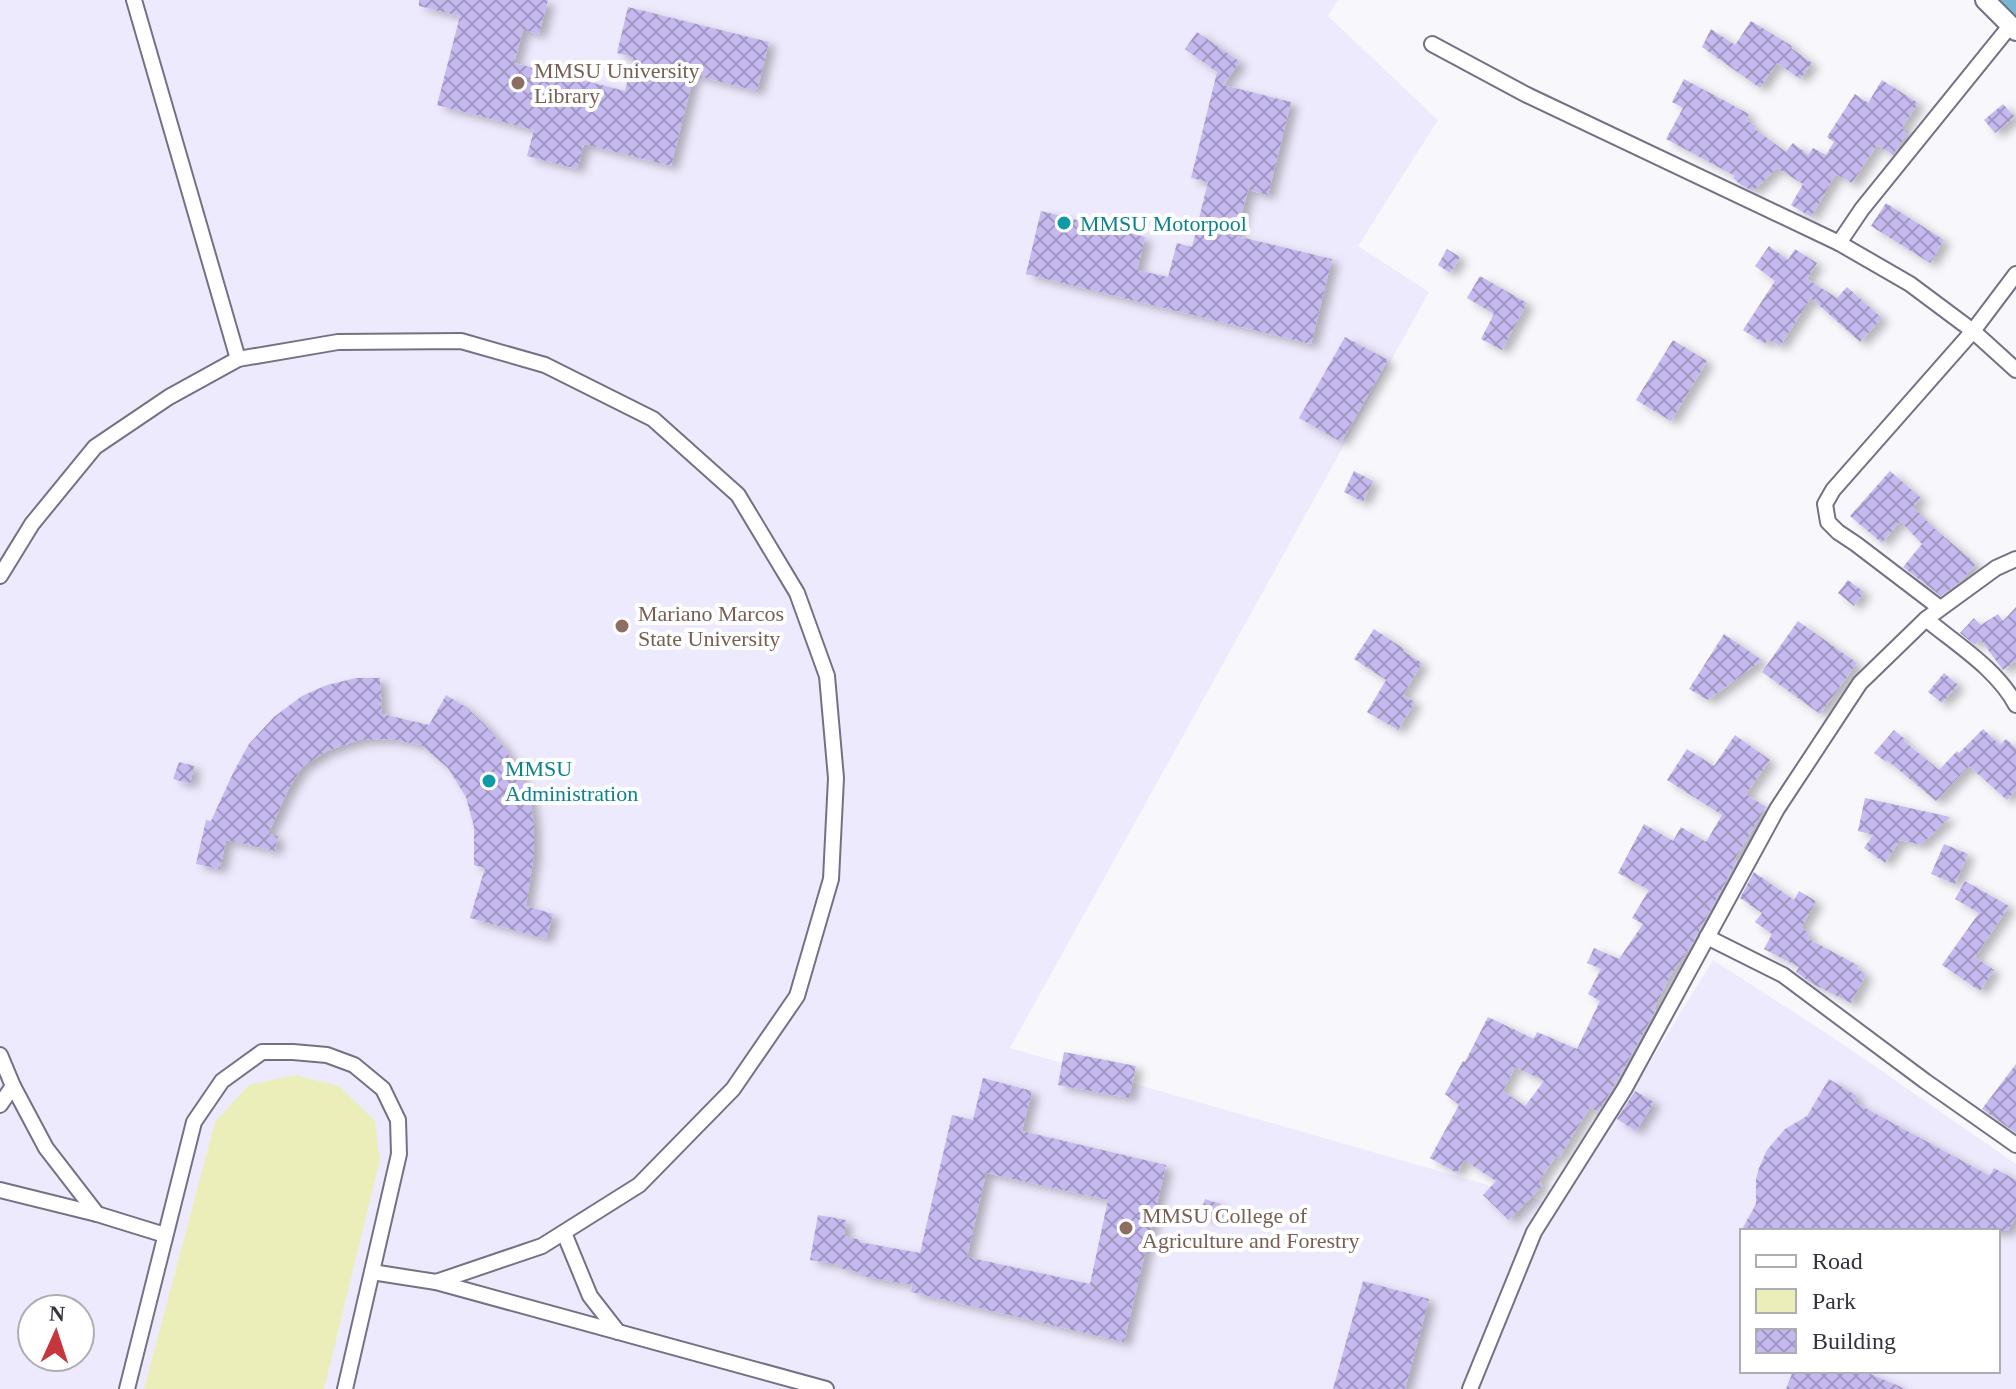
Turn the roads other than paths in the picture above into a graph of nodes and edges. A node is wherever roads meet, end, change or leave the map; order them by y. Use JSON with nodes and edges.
{"nodes":[{"id":1,"x":134,"y":0,"type":"edge"},
{"id":2,"x":1985,"y":0,"type":"edge"},
{"id":3,"x":2013,"y":29,"type":"edge"},
{"id":4,"x":1432,"y":44,"type":"dead end"},
{"id":5,"x":1839,"y":243,"type":"junction"},
{"id":6,"x":2016,"y":274,"type":"edge"},
{"id":7,"x":1973,"y":331,"type":"junction"},
{"id":8,"x":238,"y":359,"type":"junction"},
{"id":9,"x":2016,"y":370,"type":"edge"},
{"id":10,"x":2016,"y":559,"type":"edge"},
{"id":11,"x":0,"y":576,"type":"edge"},
{"id":12,"x":1940,"y":608,"type":"junction"},
{"id":13,"x":1926,"y":619,"type":"junction"},
{"id":14,"x":2016,"y":705,"type":"edge"},
{"id":15,"x":1707,"y":937,"type":"junction"},
{"id":16,"x":0,"y":1055,"type":"edge"},
{"id":17,"x":13,"y":1086,"type":"junction"},
{"id":18,"x":0,"y":1105,"type":"edge"},
{"id":19,"x":2016,"y":1145,"type":"edge"},
{"id":20,"x":0,"y":1190,"type":"edge"},
{"id":21,"x":97,"y":1214,"type":"junction"},
{"id":22,"x":564,"y":1233,"type":"junction"},
{"id":23,"x":165,"y":1235,"type":"junction"},
{"id":24,"x":372,"y":1272,"type":"junction"},
{"id":25,"x":436,"y":1282,"type":"junction"},
{"id":26,"x":619,"y":1332,"type":"junction"},
{"id":27,"x":127,"y":1389,"type":"edge"},
{"id":28,"x":345,"y":1389,"type":"edge"},
{"id":29,"x":826,"y":1389,"type":"edge"},
{"id":30,"x":1470,"y":1389,"type":"edge"}],
"edges":[{"from":1,"to":8,"type":"street"},
{"from":2,"to":3,"type":"street"},
{"from":3,"to":5,"type":"street"},
{"from":4,"to":5,"type":"street"},
{"from":5,"to":7,"type":"street"},
{"from":6,"to":7,"type":"street"},
{"from":7,"to":9,"type":"street"},
{"from":7,"to":12,"type":"street"},
{"from":8,"to":11,"type":"street"},
{"from":8,"to":22,"type":"street"},
{"from":10,"to":12,"type":"street"},
{"from":12,"to":13,"type":"street"},
{"from":13,"to":14,"type":"street"},
{"from":13,"to":15,"type":"street"},
{"from":15,"to":19,"type":"street"},
{"from":15,"to":30,"type":"street"},
{"from":16,"to":17,"type":"street"},
{"from":17,"to":18,"type":"street"},
{"from":17,"to":21,"type":"street"},
{"from":20,"to":21,"type":"street"},
{"from":21,"to":23,"type":"street"},
{"from":22,"to":25,"type":"street"},
{"from":22,"to":26,"type":"street"},
{"from":23,"to":24,"type":"street"},
{"from":23,"to":27,"type":"street"},
{"from":24,"to":25,"type":"street"},
{"from":24,"to":28,"type":"street"},
{"from":25,"to":26,"type":"street"},
{"from":26,"to":29,"type":"street"}]}
